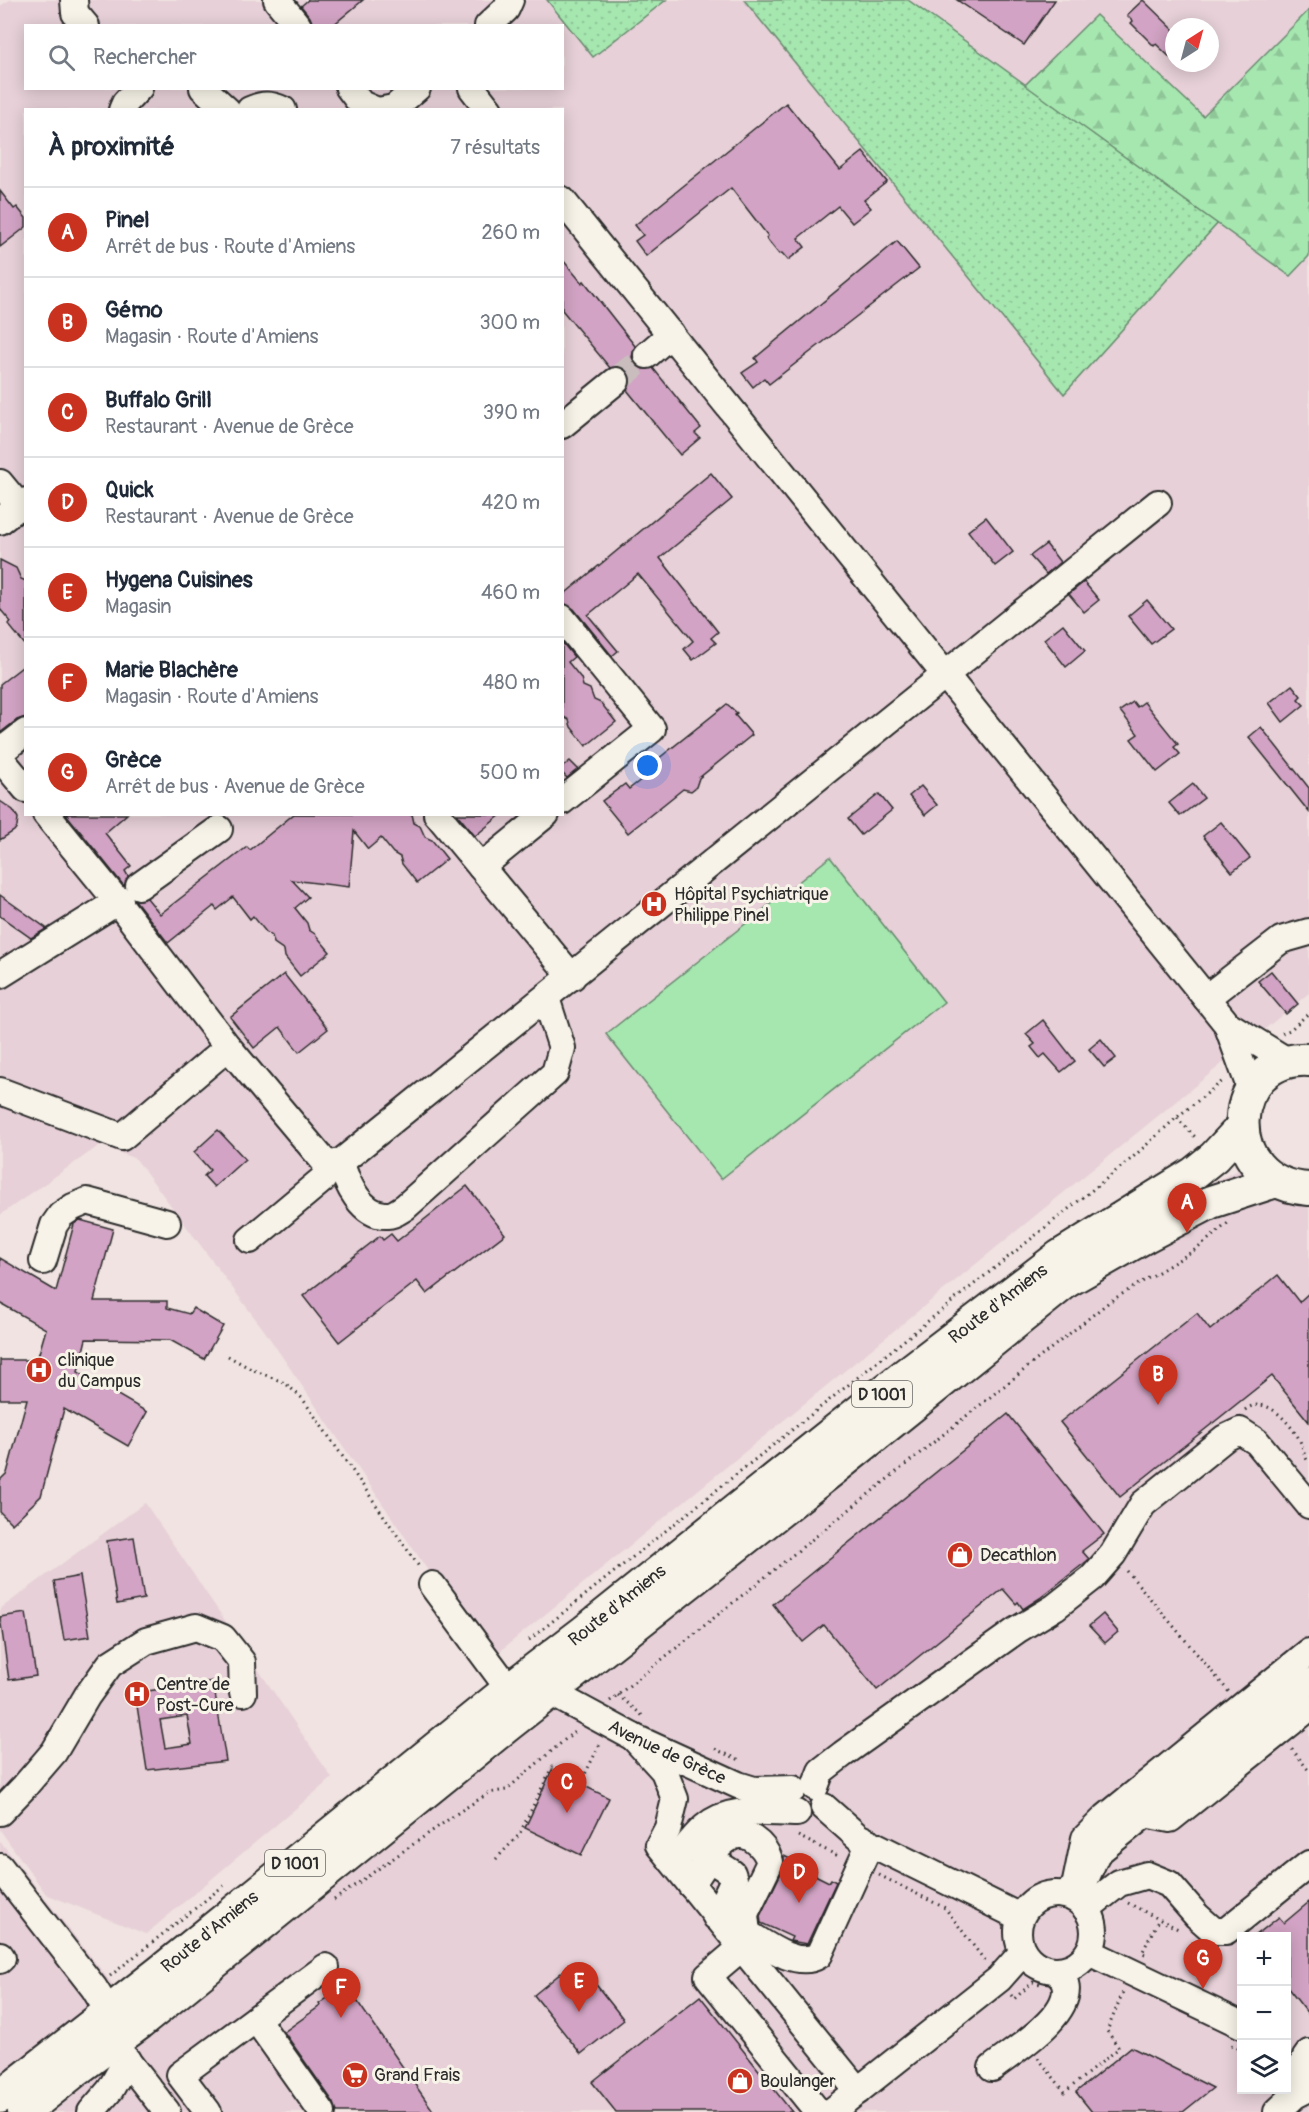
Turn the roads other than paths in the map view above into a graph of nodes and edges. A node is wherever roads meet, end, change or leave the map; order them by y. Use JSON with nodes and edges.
{"nodes":[{"id":1,"x":74,"y":0,"type":"edge"},
{"id":2,"x":277,"y":0,"type":"edge"},
{"id":3,"x":510,"y":0,"type":"edge"},
{"id":4,"x":84,"y":24,"type":"edge"},
{"id":5,"x":296,"y":24,"type":"edge"},
{"id":6,"x":490,"y":24,"type":"edge"},
{"id":7,"x":205,"y":90,"type":"edge"},
{"id":8,"x":350,"y":90,"type":"edge"},
{"id":9,"x":415,"y":90,"type":"edge"},
{"id":10,"x":474,"y":90,"type":"edge"},
{"id":11,"x":225,"y":108,"type":"edge"},
{"id":12,"x":254,"y":108,"type":"edge"},
{"id":13,"x":278,"y":108,"type":"edge"},
{"id":14,"x":370,"y":108,"type":"edge"},
{"id":15,"x":394,"y":108,"type":"edge"},
{"id":16,"x":487,"y":108,"type":"edge"},
{"id":17,"x":564,"y":202,"type":"edge"},
{"id":18,"x":671,"y":334,"type":"junction"},
{"id":19,"x":647,"y":355,"type":"tunnel mouth"},
{"id":20,"x":616,"y":381,"type":"tunnel mouth"},
{"id":21,"x":564,"y":423,"type":"edge"},
{"id":22,"x":0,"y":483,"type":"edge"},
{"id":23,"x":1158,"y":504,"type":"dead end"},
{"id":24,"x":15,"y":509,"type":"edge"},
{"id":25,"x":564,"y":620,"type":"edge"},
{"id":26,"x":946,"y":675,"type":"junction"},
{"id":27,"x":24,"y":734,"type":"edge"},
{"id":28,"x":0,"y":752,"type":"edge"},
{"id":29,"x":0,"y":758,"type":"edge"},
{"id":30,"x":24,"y":787,"type":"edge"},
{"id":31,"x":564,"y":799,"type":"edge"},
{"id":32,"x":48,"y":816,"type":"edge"},
{"id":33,"x":439,"y":816,"type":"edge"},
{"id":34,"x":544,"y":816,"type":"edge"},
{"id":35,"x":228,"y":821,"type":"edge"},
{"id":36,"x":481,"y":867,"type":"junction"},
{"id":37,"x":125,"y":896,"type":"junction"},
{"id":38,"x":1309,"y":932,"type":"edge"},
{"id":39,"x":0,"y":975,"type":"edge"},
{"id":40,"x":572,"y":977,"type":"junction"},
{"id":41,"x":546,"y":998,"type":"junction"},
{"id":42,"x":1206,"y":998,"type":"junction"},
{"id":43,"x":228,"y":1047,"type":"junction"},
{"id":44,"x":1250,"y":1051,"type":"junction"},
{"id":45,"x":1299,"y":1061,"type":"edge"},
{"id":46,"x":1251,"y":1090,"type":"junction"},
{"id":47,"x":0,"y":1091,"type":"edge"},
{"id":48,"x":1242,"y":1127,"type":"junction"},
{"id":49,"x":336,"y":1163,"type":"junction"},
{"id":50,"x":1276,"y":1181,"type":"junction"},
{"id":51,"x":1309,"y":1188,"type":"edge"},
{"id":52,"x":167,"y":1223,"type":"dead end"},
{"id":53,"x":250,"y":1240,"type":"dead end"},
{"id":54,"x":43,"y":1261,"type":"dead end"},
{"id":55,"x":1309,"y":1505,"type":"edge"},
{"id":56,"x":432,"y":1585,"type":"road end"},
{"id":57,"x":1309,"y":1652,"type":"edge"},
{"id":58,"x":1309,"y":1682,"type":"edge"},
{"id":59,"x":530,"y":1685,"type":"junction"},
{"id":60,"x":243,"y":1693,"type":"dead end"},
{"id":61,"x":1309,"y":1708,"type":"edge"},
{"id":62,"x":639,"y":1728,"type":"junction"},
{"id":63,"x":803,"y":1807,"type":"junction"},
{"id":64,"x":0,"y":1812,"type":"edge"},
{"id":65,"x":1145,"y":1814,"type":"junction"},
{"id":66,"x":863,"y":1849,"type":"junction"},
{"id":67,"x":667,"y":1854,"type":"junction"},
{"id":68,"x":710,"y":1859,"type":"junction"},
{"id":69,"x":1309,"y":1864,"type":"edge"},
{"id":70,"x":0,"y":1867,"type":"edge"},
{"id":71,"x":691,"y":1884,"type":"junction"},
{"id":72,"x":1076,"y":1901,"type":"junction"},
{"id":73,"x":745,"y":1915,"type":"junction"},
{"id":74,"x":716,"y":1917,"type":"junction"},
{"id":75,"x":1020,"y":1917,"type":"junction"},
{"id":76,"x":737,"y":1943,"type":"junction"},
{"id":77,"x":1023,"y":1952,"type":"junction"},
{"id":78,"x":1089,"y":1952,"type":"junction"},
{"id":79,"x":0,"y":1955,"type":"edge"},
{"id":80,"x":0,"y":1960,"type":"edge"},
{"id":81,"x":326,"y":1967,"type":"dead end"},
{"id":82,"x":1062,"y":1978,"type":"junction"},
{"id":83,"x":101,"y":2000,"type":"junction"},
{"id":84,"x":256,"y":2019,"type":"junction"},
{"id":85,"x":1237,"y":2023,"type":"edge"},
{"id":86,"x":120,"y":2051,"type":"junction"},
{"id":87,"x":1301,"y":2051,"type":"edge"},
{"id":88,"x":992,"y":2068,"type":"dead end"},
{"id":89,"x":858,"y":2091,"type":"junction"},
{"id":90,"x":1299,"y":2093,"type":"edge"},
{"id":91,"x":0,"y":2097,"type":"edge"},
{"id":92,"x":24,"y":2112,"type":"edge"},
{"id":93,"x":91,"y":2112,"type":"edge"},
{"id":94,"x":166,"y":2112,"type":"edge"},
{"id":95,"x":208,"y":2112,"type":"edge"},
{"id":96,"x":322,"y":2112,"type":"edge"},
{"id":97,"x":818,"y":2112,"type":"edge"},
{"id":98,"x":831,"y":2112,"type":"edge"}],
"edges":[{"from":1,"to":4,"type":"street"},
{"from":2,"to":5,"type":"street"},
{"from":3,"to":6,"type":"street"},
{"from":7,"to":11,"type":"street"},
{"from":8,"to":14,"type":"street"},
{"from":9,"to":15,"type":"street"},
{"from":10,"to":16,"type":"street"},
{"from":12,"to":13,"type":"street"},
{"from":17,"to":18,"type":"street"},
{"from":18,"to":19,"type":"street"},
{"from":18,"to":26,"type":"street"},
{"from":20,"to":21,"type":"street"},
{"from":22,"to":24,"type":"street"},
{"from":23,"to":26,"type":"street"},
{"from":25,"to":31,"type":"street"},
{"from":26,"to":40,"type":"street"},
{"from":26,"to":42,"type":"street"},
{"from":27,"to":28,"type":"street"},
{"from":29,"to":30,"type":"street"},
{"from":32,"to":37,"type":"street"},
{"from":33,"to":36,"type":"street"},
{"from":34,"to":36,"type":"street"},
{"from":35,"to":37,"type":"street"},
{"from":36,"to":40,"type":"street"},
{"from":37,"to":39,"type":"street"},
{"from":37,"to":43,"type":"street"},
{"from":38,"to":42,"type":"street"},
{"from":40,"to":41,"type":"street"},
{"from":41,"to":49,"type":"street"},
{"from":41,"to":49,"type":"street"},
{"from":42,"to":44,"type":"street"},
{"from":43,"to":47,"type":"street"},
{"from":43,"to":49,"type":"street"},
{"from":44,"to":45,"type":"street"},
{"from":44,"to":46,"type":"street"},
{"from":45,"to":46,"type":"main road"},
{"from":46,"to":48,"type":"main road"},
{"from":48,"to":50,"type":"main road"},
{"from":48,"to":59,"type":"main road","name":"Route d'Amiens","number":"D 1001"},
{"from":49,"to":53,"type":"street"},
{"from":50,"to":51,"type":"main road"},
{"from":50,"to":59,"type":"main road","name":"Route d'Amiens","number":"D 1001"},
{"from":52,"to":54,"type":"street"},
{"from":55,"to":63,"type":"street"},
{"from":56,"to":59,"type":"street"},
{"from":57,"to":72,"type":"street"},
{"from":58,"to":65,"type":"street"},
{"from":59,"to":62,"type":"street","name":"Avenue de Grèce"},
{"from":59,"to":83,"type":"main road","name":"Route d'Amiens","number":"D 1001"},
{"from":59,"to":86,"type":"main road","name":"Route d'Amiens","number":"D 1001"},
{"from":60,"to":64,"type":"street"},
{"from":61,"to":65,"type":"street"},
{"from":62,"to":63,"type":"street","name":"Avenue de Grèce"},
{"from":62,"to":67,"type":"street"},
{"from":63,"to":66,"type":"street"},
{"from":63,"to":67,"type":"street"},
{"from":65,"to":72,"type":"street"},
{"from":66,"to":73,"type":"street"},
{"from":66,"to":75,"type":"street"},
{"from":67,"to":71,"type":"street"},
{"from":68,"to":71,"type":"street"},
{"from":68,"to":73,"type":"street"},
{"from":68,"to":74,"type":"street"},
{"from":69,"to":72,"type":"street"},
{"from":70,"to":83,"type":"street"},
{"from":71,"to":74,"type":"street"},
{"from":72,"to":75,"type":"street"},
{"from":72,"to":78,"type":"street"},
{"from":73,"to":76,"type":"street"},
{"from":74,"to":76,"type":"street"},
{"from":75,"to":77,"type":"street"},
{"from":76,"to":89,"type":"street"},
{"from":76,"to":97,"type":"street"},
{"from":77,"to":82,"type":"street"},
{"from":77,"to":89,"type":"street"},
{"from":78,"to":82,"type":"street"},
{"from":78,"to":85,"type":"street"},
{"from":79,"to":80,"type":"street"},
{"from":81,"to":84,"type":"street"},
{"from":82,"to":88,"type":"street"},
{"from":83,"to":86,"type":"street"},
{"from":83,"to":91,"type":"main road","name":"Route d'Amiens","number":"D 1001"},
{"from":84,"to":95,"type":"street"},
{"from":84,"to":96,"type":"street"},
{"from":86,"to":92,"type":"main road","name":"Route d'Amiens","number":"D 1001"},
{"from":86,"to":93,"type":"street"},
{"from":86,"to":94,"type":"street"},
{"from":87,"to":90,"type":"street"},
{"from":89,"to":98,"type":"street"}]}
